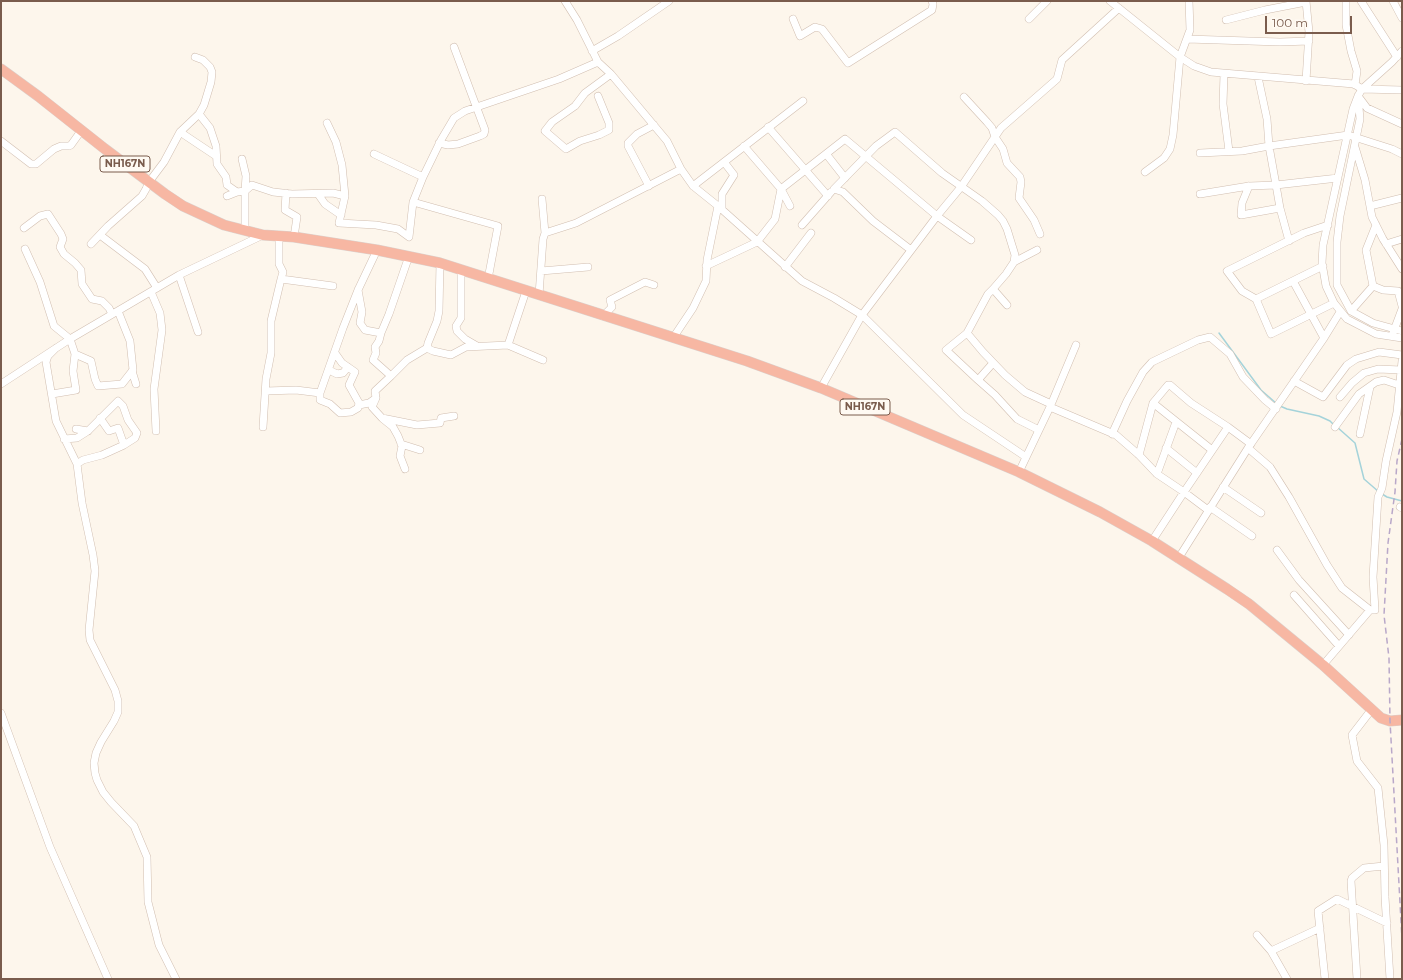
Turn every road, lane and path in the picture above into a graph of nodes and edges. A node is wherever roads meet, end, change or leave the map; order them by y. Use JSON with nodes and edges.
{"nodes":[{"id":1,"x":565,"y":1,"type":"edge"},
{"id":2,"x":669,"y":1,"type":"edge"},
{"id":3,"x":932,"y":1,"type":"edge"},
{"id":4,"x":1047,"y":1,"type":"edge"},
{"id":5,"x":1110,"y":1,"type":"edge"},
{"id":6,"x":1189,"y":1,"type":"edge"},
{"id":7,"x":1306,"y":1,"type":"edge"},
{"id":8,"x":1346,"y":1,"type":"edge"},
{"id":9,"x":1362,"y":1,"type":"edge"},
{"id":10,"x":1393,"y":1,"type":"edge"},
{"id":11,"x":1119,"y":8,"type":"junction"},
{"id":12,"x":1402,"y":18,"type":"edge"},
{"id":13,"x":793,"y":19,"type":"dead end"},
{"id":14,"x":1029,"y":19,"type":"dead end"},
{"id":15,"x":1226,"y":20,"type":"dead end"},
{"id":16,"x":1187,"y":39,"type":"junction"},
{"id":17,"x":1309,"y":41,"type":"junction"},
{"id":18,"x":454,"y":47,"type":"dead end"},
{"id":19,"x":1402,"y":50,"type":"edge"},
{"id":20,"x":592,"y":51,"type":"junction"},
{"id":21,"x":195,"y":57,"type":"dead end"},
{"id":22,"x":1180,"y":57,"type":"junction"},
{"id":23,"x":1397,"y":57,"type":"junction"},
{"id":24,"x":598,"y":62,"type":"junction"},
{"id":25,"x":1,"y":69,"type":"edge"},
{"id":26,"x":611,"y":74,"type":"junction"},
{"id":27,"x":1224,"y":74,"type":"junction"},
{"id":28,"x":1258,"y":77,"type":"junction"},
{"id":29,"x":1306,"y":81,"type":"junction"},
{"id":30,"x":1356,"y":85,"type":"junction"},
{"id":31,"x":1362,"y":89,"type":"junction"},
{"id":32,"x":1402,"y":90,"type":"edge"},
{"id":33,"x":598,"y":96,"type":"dead end"},
{"id":34,"x":1358,"y":96,"type":"junction"},
{"id":35,"x":964,"y":97,"type":"dead end"},
{"id":36,"x":803,"y":101,"type":"dead end"},
{"id":37,"x":477,"y":107,"type":"junction"},
{"id":38,"x":199,"y":114,"type":"junction"},
{"id":39,"x":327,"y":123,"type":"dead end"},
{"id":40,"x":1402,"y":124,"type":"edge"},
{"id":41,"x":654,"y":125,"type":"junction"},
{"id":42,"x":768,"y":127,"type":"junction"},
{"id":43,"x":81,"y":131,"type":"junction"},
{"id":44,"x":180,"y":132,"type":"junction"},
{"id":45,"x":1348,"y":135,"type":"junction"},
{"id":46,"x":995,"y":136,"type":"junction"},
{"id":47,"x":1356,"y":138,"type":"junction"},
{"id":48,"x":1,"y":142,"type":"edge"},
{"id":49,"x":439,"y":143,"type":"junction"},
{"id":50,"x":744,"y":146,"type":"junction"},
{"id":51,"x":1269,"y":146,"type":"junction"},
{"id":52,"x":1354,"y":147,"type":"junction"},
{"id":53,"x":1229,"y":151,"type":"junction"},
{"id":54,"x":1200,"y":153,"type":"dead end"},
{"id":55,"x":374,"y":154,"type":"dead end"},
{"id":56,"x":1402,"y":154,"type":"edge"},
{"id":57,"x":827,"y":155,"type":"junction"},
{"id":58,"x":216,"y":156,"type":"junction"},
{"id":59,"x":866,"y":156,"type":"junction"},
{"id":60,"x":242,"y":159,"type":"dead end"},
{"id":61,"x":724,"y":162,"type":"junction"},
{"id":62,"x":681,"y":169,"type":"junction"},
{"id":63,"x":805,"y":170,"type":"junction"},
{"id":64,"x":1145,"y":172,"type":"dead end"},
{"id":65,"x":423,"y":177,"type":"junction"},
{"id":66,"x":845,"y":178,"type":"junction"},
{"id":67,"x":1338,"y":178,"type":"junction"},
{"id":68,"x":149,"y":182,"type":"junction"},
{"id":69,"x":1276,"y":185,"type":"junction"},
{"id":70,"x":649,"y":186,"type":"junction"},
{"id":71,"x":693,"y":186,"type":"junction"},
{"id":72,"x":1248,"y":186,"type":"junction"},
{"id":73,"x":961,"y":188,"type":"junction"},
{"id":74,"x":781,"y":189,"type":"junction"},
{"id":75,"x":834,"y":189,"type":"junction"},
{"id":76,"x":246,"y":191,"type":"junction"},
{"id":77,"x":237,"y":192,"type":"junction"},
{"id":78,"x":286,"y":193,"type":"junction"},
{"id":79,"x":318,"y":194,"type":"junction"},
{"id":80,"x":1200,"y":194,"type":"dead end"},
{"id":81,"x":227,"y":196,"type":"dead end"},
{"id":82,"x":345,"y":196,"type":"junction"},
{"id":83,"x":828,"y":196,"type":"junction"},
{"id":84,"x":1402,"y":198,"type":"edge"},
{"id":85,"x":542,"y":200,"type":"dead end"},
{"id":86,"x":413,"y":202,"type":"junction"},
{"id":87,"x":790,"y":206,"type":"dead end"},
{"id":88,"x":1370,"y":206,"type":"junction"},
{"id":89,"x":720,"y":208,"type":"junction"},
{"id":90,"x":1280,"y":208,"type":"junction"},
{"id":91,"x":341,"y":215,"type":"junction"},
{"id":92,"x":937,"y":216,"type":"junction"},
{"id":93,"x":802,"y":225,"type":"dead end"},
{"id":94,"x":1328,"y":225,"type":"junction"},
{"id":95,"x":1376,"y":225,"type":"junction"},
{"id":96,"x":24,"y":228,"type":"dead end"},
{"id":97,"x":245,"y":231,"type":"junction"},
{"id":98,"x":545,"y":233,"type":"junction"},
{"id":99,"x":811,"y":233,"type":"dead end"},
{"id":100,"x":1040,"y":234,"type":"dead end"},
{"id":101,"x":100,"y":235,"type":"junction"},
{"id":102,"x":263,"y":235,"type":"junction"},
{"id":103,"x":279,"y":236,"type":"junction"},
{"id":104,"x":294,"y":237,"type":"junction"},
{"id":105,"x":1402,"y":239,"type":"edge"},
{"id":106,"x":971,"y":240,"type":"dead end"},
{"id":107,"x":1289,"y":241,"type":"junction"},
{"id":108,"x":757,"y":242,"type":"junction"},
{"id":109,"x":91,"y":244,"type":"dead end"},
{"id":110,"x":1386,"y":244,"type":"junction"},
{"id":111,"x":25,"y":248,"type":"dead end"},
{"id":112,"x":376,"y":250,"type":"junction"},
{"id":113,"x":911,"y":250,"type":"junction"},
{"id":114,"x":1037,"y":250,"type":"dead end"},
{"id":115,"x":409,"y":256,"type":"junction"},
{"id":116,"x":1014,"y":262,"type":"junction"},
{"id":117,"x":440,"y":264,"type":"junction"},
{"id":118,"x":706,"y":266,"type":"junction"},
{"id":119,"x":1323,"y":266,"type":"junction"},
{"id":120,"x":588,"y":267,"type":"dead end"},
{"id":121,"x":785,"y":267,"type":"junction"},
{"id":122,"x":1402,"y":269,"type":"edge"},
{"id":123,"x":460,"y":271,"type":"junction"},
{"id":124,"x":541,"y":271,"type":"junction"},
{"id":125,"x":179,"y":275,"type":"junction"},
{"id":126,"x":281,"y":279,"type":"junction"},
{"id":127,"x":488,"y":279,"type":"junction"},
{"id":128,"x":1293,"y":281,"type":"junction"},
{"id":129,"x":654,"y":285,"type":"dead end"},
{"id":130,"x":333,"y":286,"type":"dead end"},
{"id":131,"x":1373,"y":286,"type":"junction"},
{"id":132,"x":1400,"y":288,"type":"edge"},
{"id":133,"x":993,"y":289,"type":"junction"},
{"id":134,"x":154,"y":290,"type":"junction"},
{"id":135,"x":358,"y":290,"type":"junction"},
{"id":136,"x":526,"y":291,"type":"junction"},
{"id":137,"x":539,"y":295,"type":"junction"},
{"id":138,"x":1256,"y":299,"type":"junction"},
{"id":139,"x":1334,"y":303,"type":"junction"},
{"id":140,"x":1007,"y":304,"type":"dead end"},
{"id":141,"x":1402,"y":306,"type":"edge"},
{"id":142,"x":1402,"y":309,"type":"edge"},
{"id":143,"x":1351,"y":310,"type":"junction"},
{"id":144,"x":115,"y":312,"type":"junction"},
{"id":145,"x":1340,"y":312,"type":"junction"},
{"id":146,"x":862,"y":315,"type":"junction"},
{"id":147,"x":1311,"y":315,"type":"junction"},
{"id":148,"x":603,"y":316,"type":"junction"},
{"id":149,"x":1402,"y":331,"type":"edge"},
{"id":150,"x":198,"y":332,"type":"dead end"},
{"id":151,"x":381,"y":333,"type":"junction"},
{"id":152,"x":966,"y":333,"type":"junction"},
{"id":153,"x":1393,"y":333,"type":"junction"},
{"id":154,"x":673,"y":338,"type":"junction"},
{"id":155,"x":1324,"y":338,"type":"junction"},
{"id":156,"x":1402,"y":338,"type":"edge"},
{"id":157,"x":70,"y":339,"type":"junction"},
{"id":158,"x":508,"y":344,"type":"junction"},
{"id":159,"x":1076,"y":345,"type":"dead end"},
{"id":160,"x":477,"y":346,"type":"junction"},
{"id":161,"x":56,"y":348,"type":"junction"},
{"id":162,"x":427,"y":348,"type":"junction"},
{"id":163,"x":335,"y":353,"type":"junction"},
{"id":164,"x":75,"y":354,"type":"junction"},
{"id":165,"x":1402,"y":355,"type":"edge"},
{"id":166,"x":543,"y":360,"type":"dead end"},
{"id":167,"x":1402,"y":361,"type":"edge"},
{"id":168,"x":993,"y":363,"type":"junction"},
{"id":169,"x":348,"y":367,"type":"junction"},
{"id":170,"x":329,"y":370,"type":"junction"},
{"id":171,"x":1401,"y":370,"type":"junction"},
{"id":172,"x":132,"y":371,"type":"junction"},
{"id":173,"x":391,"y":376,"type":"junction"},
{"id":174,"x":978,"y":380,"type":"junction"},
{"id":175,"x":1294,"y":381,"type":"junction"},
{"id":176,"x":1,"y":384,"type":"edge"},
{"id":177,"x":136,"y":384,"type":"dead end"},
{"id":178,"x":1399,"y":385,"type":"junction"},
{"id":179,"x":1370,"y":387,"type":"junction"},
{"id":180,"x":821,"y":388,"type":"junction"},
{"id":181,"x":266,"y":391,"type":"junction"},
{"id":182,"x":320,"y":393,"type":"junction"},
{"id":183,"x":52,"y":394,"type":"junction"},
{"id":184,"x":1340,"y":397,"type":"dead end"},
{"id":185,"x":376,"y":398,"type":"junction"},
{"id":186,"x":1153,"y":403,"type":"junction"},
{"id":187,"x":359,"y":404,"type":"junction"},
{"id":188,"x":1050,"y":406,"type":"junction"},
{"id":189,"x":1276,"y":408,"type":"junction"},
{"id":190,"x":454,"y":416,"type":"dead end"},
{"id":191,"x":100,"y":418,"type":"junction"},
{"id":192,"x":382,"y":418,"type":"junction"},
{"id":193,"x":1176,"y":422,"type":"junction"},
{"id":194,"x":263,"y":427,"type":"dead end"},
{"id":195,"x":1228,"y":427,"type":"junction"},
{"id":196,"x":1335,"y":427,"type":"dead end"},
{"id":197,"x":76,"y":429,"type":"dead end"},
{"id":198,"x":88,"y":430,"type":"junction"},
{"id":199,"x":1039,"y":430,"type":"junction"},
{"id":200,"x":156,"y":431,"type":"dead end"},
{"id":201,"x":1112,"y":434,"type":"junction"},
{"id":202,"x":1360,"y":434,"type":"dead end"},
{"id":203,"x":64,"y":439,"type":"junction"},
{"id":204,"x":401,"y":444,"type":"junction"},
{"id":205,"x":124,"y":445,"type":"junction"},
{"id":206,"x":1250,"y":446,"type":"junction"},
{"id":207,"x":1166,"y":448,"type":"junction"},
{"id":208,"x":420,"y":450,"type":"dead end"},
{"id":209,"x":1212,"y":450,"type":"junction"},
{"id":210,"x":1139,"y":454,"type":"junction"},
{"id":211,"x":1026,"y":457,"type":"junction"},
{"id":212,"x":77,"y":464,"type":"junction"},
{"id":213,"x":405,"y":468,"type":"dead end"},
{"id":214,"x":1019,"y":472,"type":"junction"},
{"id":215,"x":1197,"y":473,"type":"junction"},
{"id":216,"x":1157,"y":474,"type":"junction"},
{"id":217,"x":1223,"y":487,"type":"junction"},
{"id":218,"x":1184,"y":492,"type":"junction"},
{"id":219,"x":1209,"y":509,"type":"junction"},
{"id":220,"x":1261,"y":513,"type":"dead end"},
{"id":221,"x":1252,"y":536,"type":"dead end"},
{"id":222,"x":1152,"y":541,"type":"junction"},
{"id":223,"x":1277,"y":550,"type":"dead end"},
{"id":224,"x":1178,"y":559,"type":"junction"},
{"id":225,"x":1294,"y":595,"type":"dead end"},
{"id":226,"x":1370,"y":610,"type":"junction"},
{"id":227,"x":1349,"y":635,"type":"junction"},
{"id":228,"x":1339,"y":646,"type":"junction"},
{"id":229,"x":1323,"y":665,"type":"junction"},
{"id":230,"x":1372,"y":709,"type":"junction"},
{"id":231,"x":1,"y":713,"type":"edge"},
{"id":232,"x":1402,"y":720,"type":"edge"},
{"id":233,"x":1384,"y":866,"type":"junction"},
{"id":234,"x":1352,"y":908,"type":"junction"},
{"id":235,"x":1387,"y":923,"type":"junction"},
{"id":236,"x":1320,"y":928,"type":"junction"},
{"id":237,"x":1257,"y":935,"type":"dead end"},
{"id":238,"x":1271,"y":951,"type":"junction"},
{"id":239,"x":108,"y":979,"type":"edge"},
{"id":240,"x":176,"y":979,"type":"edge"},
{"id":241,"x":1287,"y":979,"type":"edge"},
{"id":242,"x":1325,"y":979,"type":"edge"},
{"id":243,"x":1357,"y":979,"type":"edge"},
{"id":244,"x":1390,"y":979,"type":"edge"}],
"edges":[{"from":1,"to":20,"type":"street"},
{"from":2,"to":20,"type":"street"},
{"from":3,"to":13,"type":"street"},
{"from":4,"to":14,"type":"street"},
{"from":5,"to":11,"type":"street"},
{"from":6,"to":16,"type":"street"},
{"from":7,"to":15,"type":"street"},
{"from":7,"to":17,"type":"street"},
{"from":8,"to":30,"type":"street"},
{"from":9,"to":23,"type":"street"},
{"from":10,"to":12,"type":"street"},
{"from":11,"to":22,"type":"street"},
{"from":11,"to":46,"type":"street"},
{"from":16,"to":17,"type":"street"},
{"from":16,"to":22,"type":"street"},
{"from":17,"to":29,"type":"street"},
{"from":18,"to":37,"type":"street"},
{"from":19,"to":23,"type":"street"},
{"from":20,"to":24,"type":"street"},
{"from":21,"to":38,"type":"street"},
{"from":22,"to":27,"type":"street"},
{"from":22,"to":64,"type":"street"},
{"from":23,"to":31,"type":"street"},
{"from":24,"to":26,"type":"street"},
{"from":24,"to":37,"type":"street"},
{"from":25,"to":43,"type":"highway","number":"NH167N"},
{"from":26,"to":33,"type":"street"},
{"from":26,"to":41,"type":"street"},
{"from":27,"to":28,"type":"street"},
{"from":27,"to":53,"type":"street"},
{"from":28,"to":29,"type":"street"},
{"from":28,"to":51,"type":"street"},
{"from":29,"to":30,"type":"street"},
{"from":30,"to":31,"type":"street"},
{"from":31,"to":32,"type":"street"},
{"from":31,"to":34,"type":"street"},
{"from":34,"to":40,"type":"street"},
{"from":34,"to":45,"type":"street"},
{"from":34,"to":47,"type":"street"},
{"from":35,"to":46,"type":"street"},
{"from":36,"to":42,"type":"street"},
{"from":37,"to":49,"type":"street"},
{"from":37,"to":49,"type":"street"},
{"from":38,"to":44,"type":"street"},
{"from":38,"to":58,"type":"street"},
{"from":39,"to":82,"type":"street"},
{"from":41,"to":62,"type":"street"},
{"from":41,"to":70,"type":"street"},
{"from":42,"to":50,"type":"street"},
{"from":42,"to":63,"type":"street"},
{"from":43,"to":48,"type":"street"},
{"from":43,"to":68,"type":"highway","number":"NH167N"},
{"from":44,"to":58,"type":"street"},
{"from":44,"to":68,"type":"street"},
{"from":45,"to":47,"type":"street"},
{"from":45,"to":51,"type":"street"},
{"from":45,"to":67,"type":"street"},
{"from":46,"to":73,"type":"street"},
{"from":46,"to":100,"type":"street"},
{"from":47,"to":52,"type":"street"},
{"from":47,"to":56,"type":"street"},
{"from":49,"to":65,"type":"street"},
{"from":50,"to":61,"type":"street"},
{"from":50,"to":74,"type":"street"},
{"from":51,"to":53,"type":"street"},
{"from":51,"to":69,"type":"street"},
{"from":52,"to":88,"type":"street"},
{"from":52,"to":143,"type":"street"},
{"from":53,"to":54,"type":"street"},
{"from":55,"to":65,"type":"street"},
{"from":57,"to":59,"type":"street"},
{"from":57,"to":63,"type":"street"},
{"from":57,"to":66,"type":"street"},
{"from":58,"to":77,"type":"street"},
{"from":59,"to":66,"type":"street"},
{"from":59,"to":73,"type":"street"},
{"from":59,"to":92,"type":"street"},
{"from":60,"to":76,"type":"street"},
{"from":61,"to":71,"type":"street"},
{"from":61,"to":89,"type":"street"},
{"from":62,"to":70,"type":"street"},
{"from":62,"to":71,"type":"street"},
{"from":63,"to":74,"type":"street"},
{"from":63,"to":83,"type":"street"},
{"from":65,"to":86,"type":"street"},
{"from":66,"to":75,"type":"street"},
{"from":67,"to":69,"type":"street"},
{"from":67,"to":94,"type":"street"},
{"from":68,"to":97,"type":"highway","number":"NH167N"},
{"from":68,"to":101,"type":"street"},
{"from":69,"to":72,"type":"street"},
{"from":69,"to":90,"type":"street"},
{"from":70,"to":98,"type":"street"},
{"from":71,"to":89,"type":"street"},
{"from":72,"to":80,"type":"street"},
{"from":72,"to":90,"type":"street"},
{"from":73,"to":92,"type":"street"},
{"from":73,"to":116,"type":"street"},
{"from":74,"to":87,"type":"street"},
{"from":74,"to":108,"type":"street"},
{"from":75,"to":83,"type":"street"},
{"from":75,"to":113,"type":"street"},
{"from":76,"to":77,"type":"street"},
{"from":76,"to":78,"type":"street"},
{"from":76,"to":97,"type":"street"},
{"from":77,"to":81,"type":"street"},
{"from":78,"to":79,"type":"street"},
{"from":78,"to":104,"type":"street"},
{"from":79,"to":82,"type":"street"},
{"from":79,"to":91,"type":"street"},
{"from":82,"to":91,"type":"street"},
{"from":83,"to":93,"type":"street"},
{"from":84,"to":88,"type":"street"},
{"from":85,"to":98,"type":"street"},
{"from":86,"to":91,"type":"street"},
{"from":86,"to":127,"type":"street"},
{"from":88,"to":95,"type":"street"},
{"from":89,"to":108,"type":"street"},
{"from":89,"to":118,"type":"street"},
{"from":90,"to":107,"type":"street"},
{"from":92,"to":106,"type":"street"},
{"from":92,"to":113,"type":"street"},
{"from":94,"to":107,"type":"street"},
{"from":94,"to":119,"type":"street"},
{"from":95,"to":110,"type":"street"},
{"from":95,"to":131,"type":"street"},
{"from":96,"to":144,"type":"street"},
{"from":97,"to":102,"type":"highway","number":"NH167N"},
{"from":98,"to":124,"type":"street"},
{"from":99,"to":121,"type":"street"},
{"from":101,"to":109,"type":"street"},
{"from":101,"to":134,"type":"street"},
{"from":102,"to":103,"type":"highway","number":"NH167N"},
{"from":102,"to":125,"type":"street"},
{"from":103,"to":104,"type":"highway","number":"NH167N"},
{"from":103,"to":126,"type":"street"},
{"from":104,"to":112,"type":"highway","number":"NH167N"},
{"from":105,"to":110,"type":"street"},
{"from":107,"to":138,"type":"street"},
{"from":108,"to":118,"type":"street"},
{"from":108,"to":121,"type":"street"},
{"from":110,"to":122,"type":"street"},
{"from":111,"to":157,"type":"street"},
{"from":112,"to":115,"type":"highway","number":"NH167N"},
{"from":112,"to":135,"type":"street"},
{"from":113,"to":146,"type":"street"},
{"from":114,"to":116,"type":"street"},
{"from":115,"to":117,"type":"highway","number":"NH167N"},
{"from":115,"to":151,"type":"street"},
{"from":116,"to":133,"type":"street"},
{"from":117,"to":123,"type":"highway","number":"NH167N"},
{"from":117,"to":162,"type":"street"},
{"from":118,"to":154,"type":"street"},
{"from":119,"to":128,"type":"street"},
{"from":119,"to":139,"type":"street"},
{"from":120,"to":124,"type":"street"},
{"from":121,"to":146,"type":"street"},
{"from":123,"to":127,"type":"highway","number":"NH167N"},
{"from":123,"to":160,"type":"street"},
{"from":124,"to":137,"type":"street"},
{"from":125,"to":134,"type":"street"},
{"from":125,"to":150,"type":"street"},
{"from":126,"to":130,"type":"street"},
{"from":126,"to":181,"type":"street"},
{"from":127,"to":136,"type":"highway","number":"NH167N"},
{"from":128,"to":138,"type":"street"},
{"from":128,"to":147,"type":"street"},
{"from":129,"to":148,"type":"street"},
{"from":131,"to":132,"type":"street"},
{"from":131,"to":143,"type":"street"},
{"from":132,"to":141,"type":"street"},
{"from":133,"to":140,"type":"street"},
{"from":133,"to":152,"type":"street"},
{"from":134,"to":144,"type":"street"},
{"from":134,"to":200,"type":"street"},
{"from":135,"to":151,"type":"street"},
{"from":135,"to":163,"type":"street"},
{"from":136,"to":137,"type":"highway","number":"NH167N"},
{"from":136,"to":158,"type":"street"},
{"from":137,"to":148,"type":"highway","number":"NH167N"},
{"from":138,"to":147,"type":"street"},
{"from":139,"to":145,"type":"street"},
{"from":139,"to":147,"type":"street"},
{"from":142,"to":153,"type":"street"},
{"from":143,"to":153,"type":"street"},
{"from":144,"to":157,"type":"street"},
{"from":144,"to":172,"type":"street"},
{"from":145,"to":153,"type":"street"},
{"from":145,"to":155,"type":"street"},
{"from":146,"to":180,"type":"street"},
{"from":146,"to":211,"type":"street"},
{"from":147,"to":155,"type":"street"},
{"from":148,"to":154,"type":"highway","number":"NH167N"},
{"from":149,"to":153,"type":"street"},
{"from":151,"to":173,"type":"street"},
{"from":152,"to":168,"type":"street"},
{"from":152,"to":174,"type":"street"},
{"from":153,"to":156,"type":"street"},
{"from":154,"to":180,"type":"highway","number":"NH167N"},
{"from":155,"to":175,"type":"street"},
{"from":157,"to":161,"type":"street"},
{"from":157,"to":164,"type":"street"},
{"from":158,"to":160,"type":"street"},
{"from":158,"to":166,"type":"street"},
{"from":159,"to":188,"type":"street"},
{"from":160,"to":162,"type":"street"},
{"from":161,"to":176,"type":"street"},
{"from":161,"to":183,"type":"street"},
{"from":162,"to":173,"type":"street"},
{"from":163,"to":169,"type":"street"},
{"from":163,"to":170,"type":"street"},
{"from":164,"to":172,"type":"street"},
{"from":164,"to":183,"type":"street"},
{"from":165,"to":175,"type":"street"},
{"from":167,"to":171,"type":"street"},
{"from":168,"to":174,"type":"street"},
{"from":168,"to":188,"type":"street"},
{"from":169,"to":170,"type":"street"},
{"from":169,"to":187,"type":"street"},
{"from":170,"to":182,"type":"street"},
{"from":171,"to":178,"type":"street"},
{"from":171,"to":184,"type":"street"},
{"from":172,"to":177,"type":"street"},
{"from":173,"to":185,"type":"street"},
{"from":174,"to":199,"type":"street"},
{"from":175,"to":189,"type":"street"},
{"from":178,"to":179,"type":"street"},
{"from":178,"to":226,"type":"street"},
{"from":179,"to":196,"type":"street"},
{"from":179,"to":202,"type":"street"},
{"from":180,"to":214,"type":"highway","number":"NH167N"},
{"from":181,"to":182,"type":"street"},
{"from":181,"to":194,"type":"street"},
{"from":182,"to":187,"type":"street"},
{"from":183,"to":203,"type":"street"},
{"from":185,"to":187,"type":"street"},
{"from":185,"to":192,"type":"street"},
{"from":186,"to":193,"type":"street"},
{"from":186,"to":195,"type":"street"},
{"from":186,"to":210,"type":"street"},
{"from":188,"to":199,"type":"street"},
{"from":188,"to":201,"type":"street"},
{"from":189,"to":201,"type":"street"},
{"from":189,"to":206,"type":"street"},
{"from":190,"to":192,"type":"street"},
{"from":191,"to":198,"type":"street"},
{"from":191,"to":205,"type":"street"},
{"from":191,"to":205,"type":"street"},
{"from":192,"to":204,"type":"street"},
{"from":193,"to":207,"type":"street"},
{"from":193,"to":209,"type":"street"},
{"from":195,"to":206,"type":"street"},
{"from":195,"to":209,"type":"street"},
{"from":197,"to":198,"type":"street"},
{"from":198,"to":203,"type":"street"},
{"from":199,"to":211,"type":"street"},
{"from":201,"to":210,"type":"street"},
{"from":203,"to":212,"type":"street"},
{"from":204,"to":208,"type":"street"},
{"from":204,"to":213,"type":"street"},
{"from":205,"to":212,"type":"street"},
{"from":206,"to":217,"type":"street"},
{"from":206,"to":226,"type":"street"},
{"from":207,"to":215,"type":"street"},
{"from":207,"to":216,"type":"street"},
{"from":209,"to":215,"type":"street"},
{"from":210,"to":216,"type":"street"},
{"from":211,"to":214,"type":"street"},
{"from":212,"to":240,"type":"street"},
{"from":214,"to":222,"type":"highway","number":"NH167N"},
{"from":215,"to":218,"type":"street"},
{"from":216,"to":218,"type":"street"},
{"from":217,"to":219,"type":"street"},
{"from":217,"to":220,"type":"street"},
{"from":218,"to":219,"type":"street"},
{"from":218,"to":222,"type":"street"},
{"from":219,"to":221,"type":"street"},
{"from":219,"to":224,"type":"street"},
{"from":222,"to":224,"type":"highway","number":"NH167N"},
{"from":223,"to":227,"type":"street"},
{"from":224,"to":229,"type":"highway","number":"NH167N"},
{"from":225,"to":228,"type":"street"},
{"from":226,"to":227,"type":"street"},
{"from":227,"to":228,"type":"street"},
{"from":228,"to":229,"type":"street"},
{"from":229,"to":230,"type":"highway","number":"NH167N"},
{"from":230,"to":232,"type":"highway","number":"NH167N"},
{"from":230,"to":233,"type":"street"},
{"from":231,"to":239,"type":"street"},
{"from":233,"to":234,"type":"street"},
{"from":233,"to":235,"type":"street"},
{"from":234,"to":235,"type":"street"},
{"from":234,"to":236,"type":"street"},
{"from":234,"to":243,"type":"street"},
{"from":235,"to":244,"type":"street"},
{"from":236,"to":238,"type":"street"},
{"from":236,"to":242,"type":"street"},
{"from":237,"to":238,"type":"street"},
{"from":238,"to":241,"type":"street"}]}
